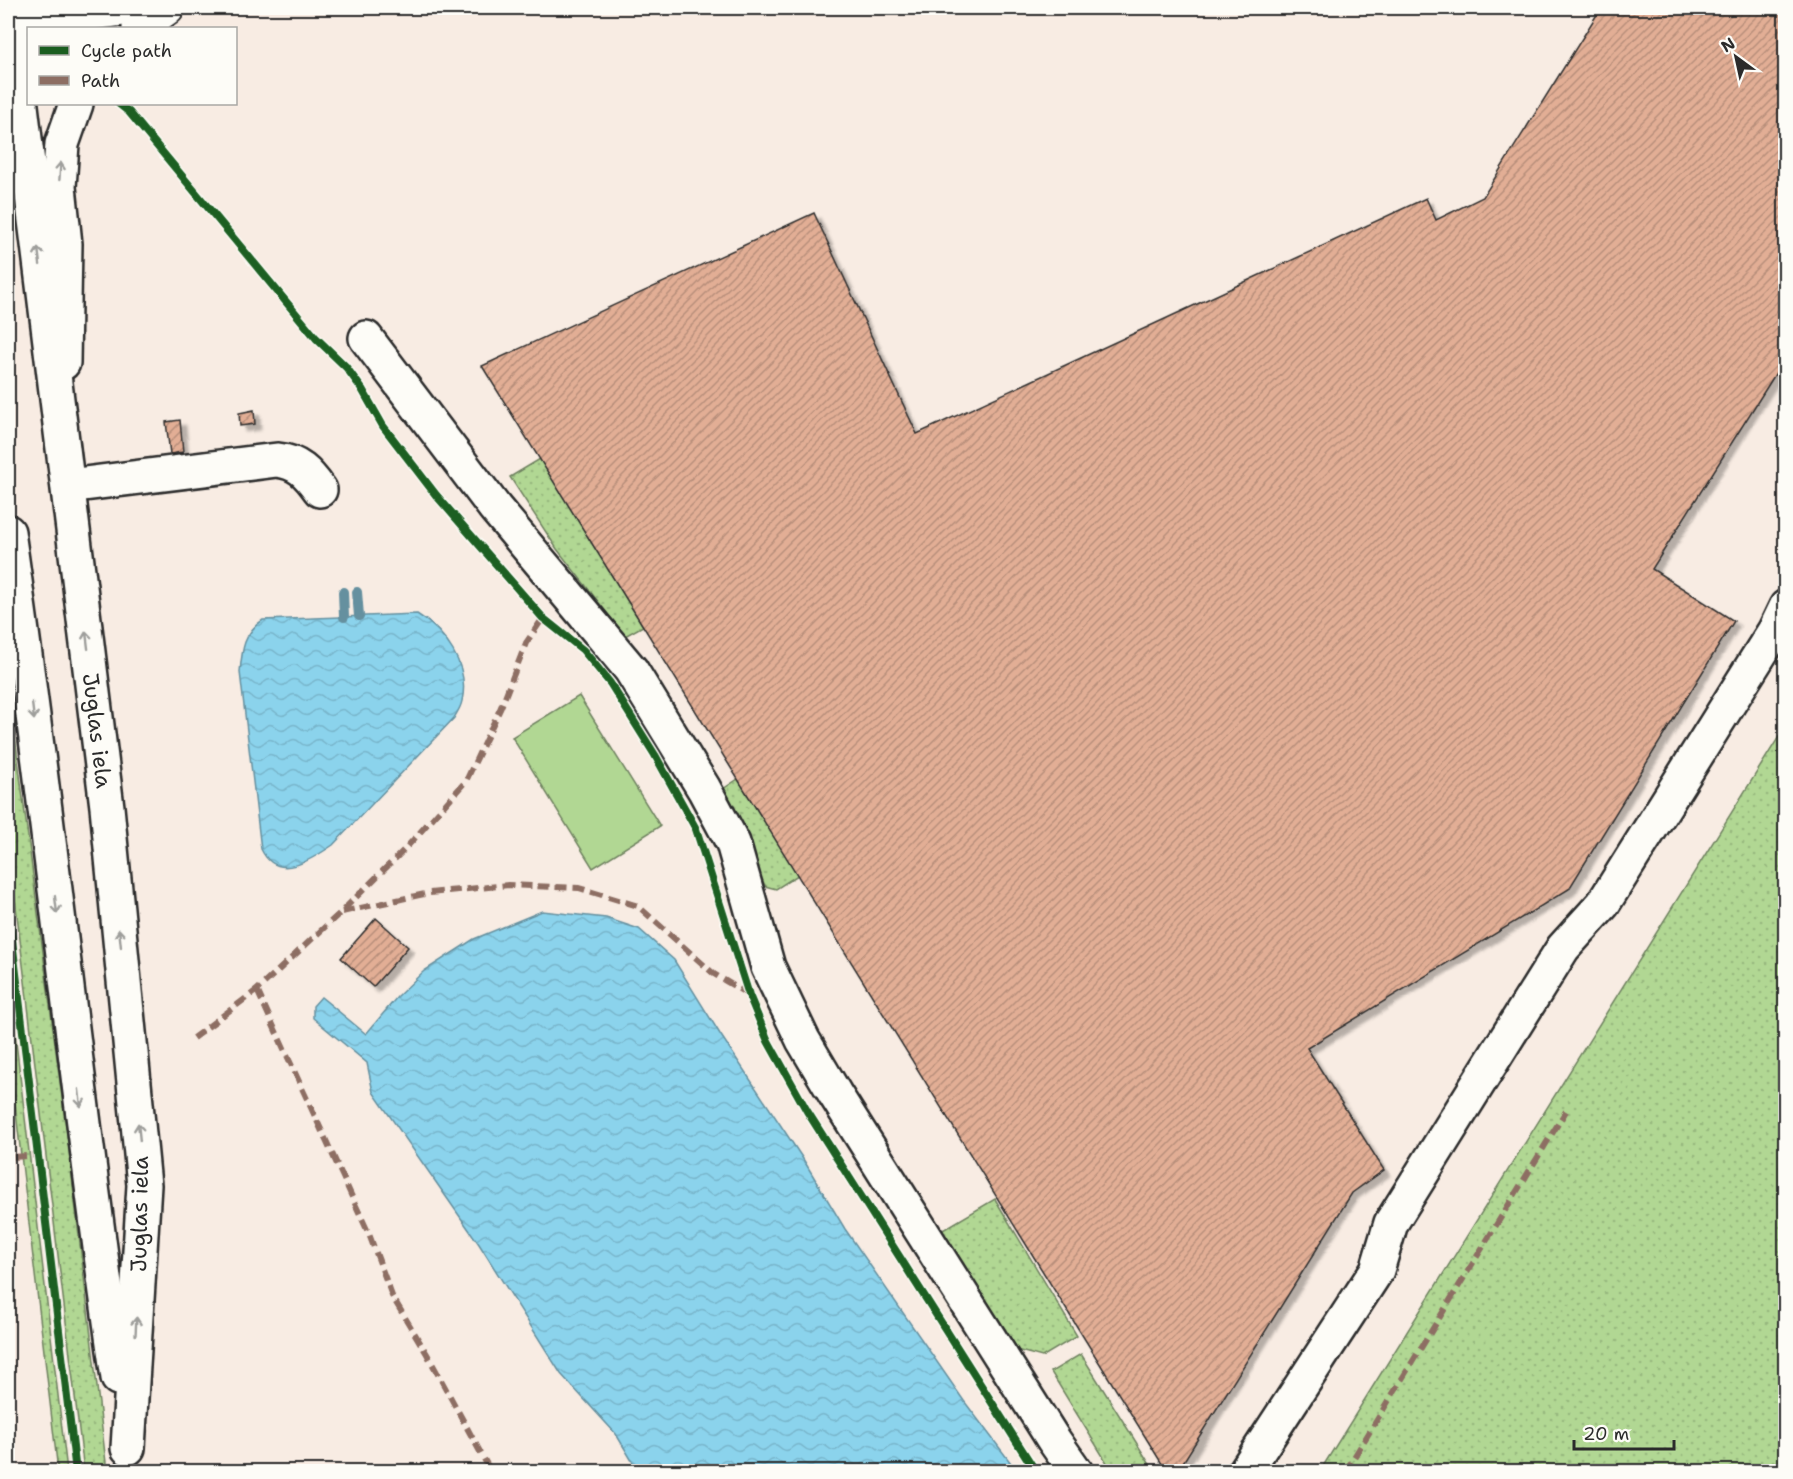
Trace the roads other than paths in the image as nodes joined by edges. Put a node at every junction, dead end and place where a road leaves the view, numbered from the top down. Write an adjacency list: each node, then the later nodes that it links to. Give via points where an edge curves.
1 (131, 8): 3 (main road, via 66,16)
2 (167, 8): 4 (main road)
3 (9, 13): 7 (main road, Juglas iela, one-way to 3)
4 (140, 27)
5 (76, 105): 7 (main road, one-way to 5, via 65,244 59,187 62,144)
6 (366, 338): 13 (main road, via 495,508 631,670 733,843 768,968 803,1040)
7 (62, 440): 8 (main road, Juglas iela)
8 (68, 486): 9 (main road, via 186,483 284,460 304,469); 12 (main road, Juglas iela, one-way to 8, via 144,1185 107,807)
9 (320, 490)
10 (8, 532): 12 (main road, Juglas iela, one-way to 12, via 94,1213)
11 (1785, 607): 14 (main road, via 1775,630 1604,904 1563,948 1538,987 1391,1223 1377,1270)
12 (130, 1460)
13 (1076, 1472)
14 (1245, 1472)

